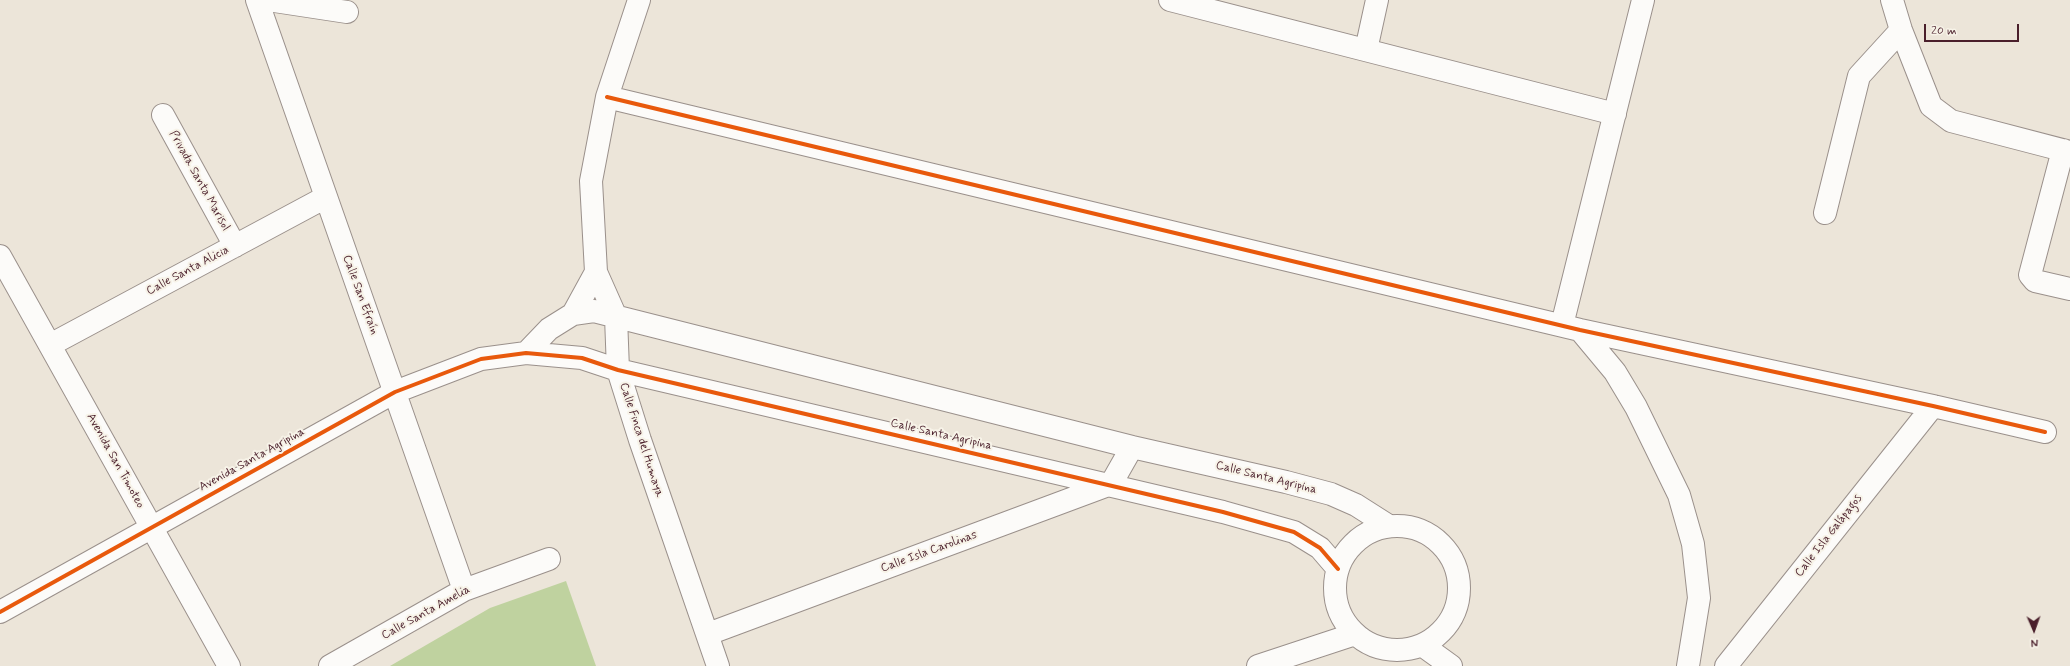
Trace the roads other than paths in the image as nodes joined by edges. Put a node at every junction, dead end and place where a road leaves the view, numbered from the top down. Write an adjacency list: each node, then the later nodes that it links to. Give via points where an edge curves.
1 (256, 0): 15 (street, Calle San Efraín)
2 (268, 0): 8 (street)
3 (639, 0): 11 (street, Calle Finca del Humaya)
4 (1170, 0): 10 (street)
5 (1377, 0): 10 (street)
6 (1643, 0): 12 (street)
7 (1892, 0): 9 (street)
8 (347, 12)
9 (1901, 30): 14 (street, via 1931,106 1951,121); 16 (street, via 1859,76)
10 (1366, 50): 12 (street)
11 (607, 97): 19 (street, Calle Finca del Humaya, via 591,181); 23 (street)
12 (1615, 114): 23 (street)
13 (163, 115): 17 (street, Privada Santa Marisol)
14 (2067, 151): 20 (street, via 2030,275 2035,281)
15 (326, 197): 17 (street, Calle Santa Alicia); 27 (street, Calle San Efraín)
16 (1825, 213)
17 (235, 246): 24 (street, Calle Santa Alicia)
18 (0, 256): 24 (street, Avenida San Timoteo)
19 (596, 272): 21 (street); 22 (street, Calle Finca del Humaya)
20 (2070, 289)
21 (573, 314): 22 (street, Calle Santa Agripina, via 594,311); 25 (street, Calle Santa Agripina, via 549,329)
22 (616, 318): 26 (street, Calle Finca del Humaya); 30 (street, Calle Santa Agripina)
23 (1571, 328): 28 (street); 47 (street, via 1615,372 1636,408 1679,495 1694,544 1699,598)
24 (50, 345): 33 (street, Avenida San Timoteo)
25 (526, 353): 26 (street, Calle Santa Agripina, via 582,358); 27 (street, Avenida Santa Agripina, via 481,359)
26 (618, 370): 31 (street, Calle Santa Agripina); 38 (street, Calle Finca del Humaya)
27 (395, 392): 33 (street, Avenida Santa Agripina); 36 (street, Calle San Efraín)
28 (1933, 406): 29 (street); 48 (street, Calle Isla Galápagos)
29 (2045, 432)
30 (1132, 447): 31 (street); 32 (street, Calle Santa Agripina, via 1331,494 1356,505)
31 (1111, 484): 35 (street, Calle Santa Agripina, via 1294,532 1320,548); 38 (street, Calle Isla Carolinas)
32 (1390, 526): 35 (street, via 1372,531 1357,540 1346,553); 40 (street, via 1424,532 1439,542 1450,555 1457,572 1459,589 1454,612 1437,635)
33 (152, 527): 37 (street, Avenida Santa Agripina); 42 (street, Avenida San Timoteo)
34 (549, 559): 36 (street, Calle Santa Amelia)
35 (1338, 569): 39 (street, via 1335,586 1337,604 1344,620)
36 (464, 590): 43 (street, Calle Santa Amelia)
37 (0, 612)
38 (708, 634): 44 (street, Calle Finca del Humaya)
39 (1355, 634): 41 (street); 45 (street)
40 (1422, 644): 41 (street); 46 (street)
41 (1386, 657)
42 (230, 666)
43 (330, 666)
44 (718, 666)
45 (1258, 666)
46 (1451, 666)
47 (1688, 666)
48 (1726, 666)

